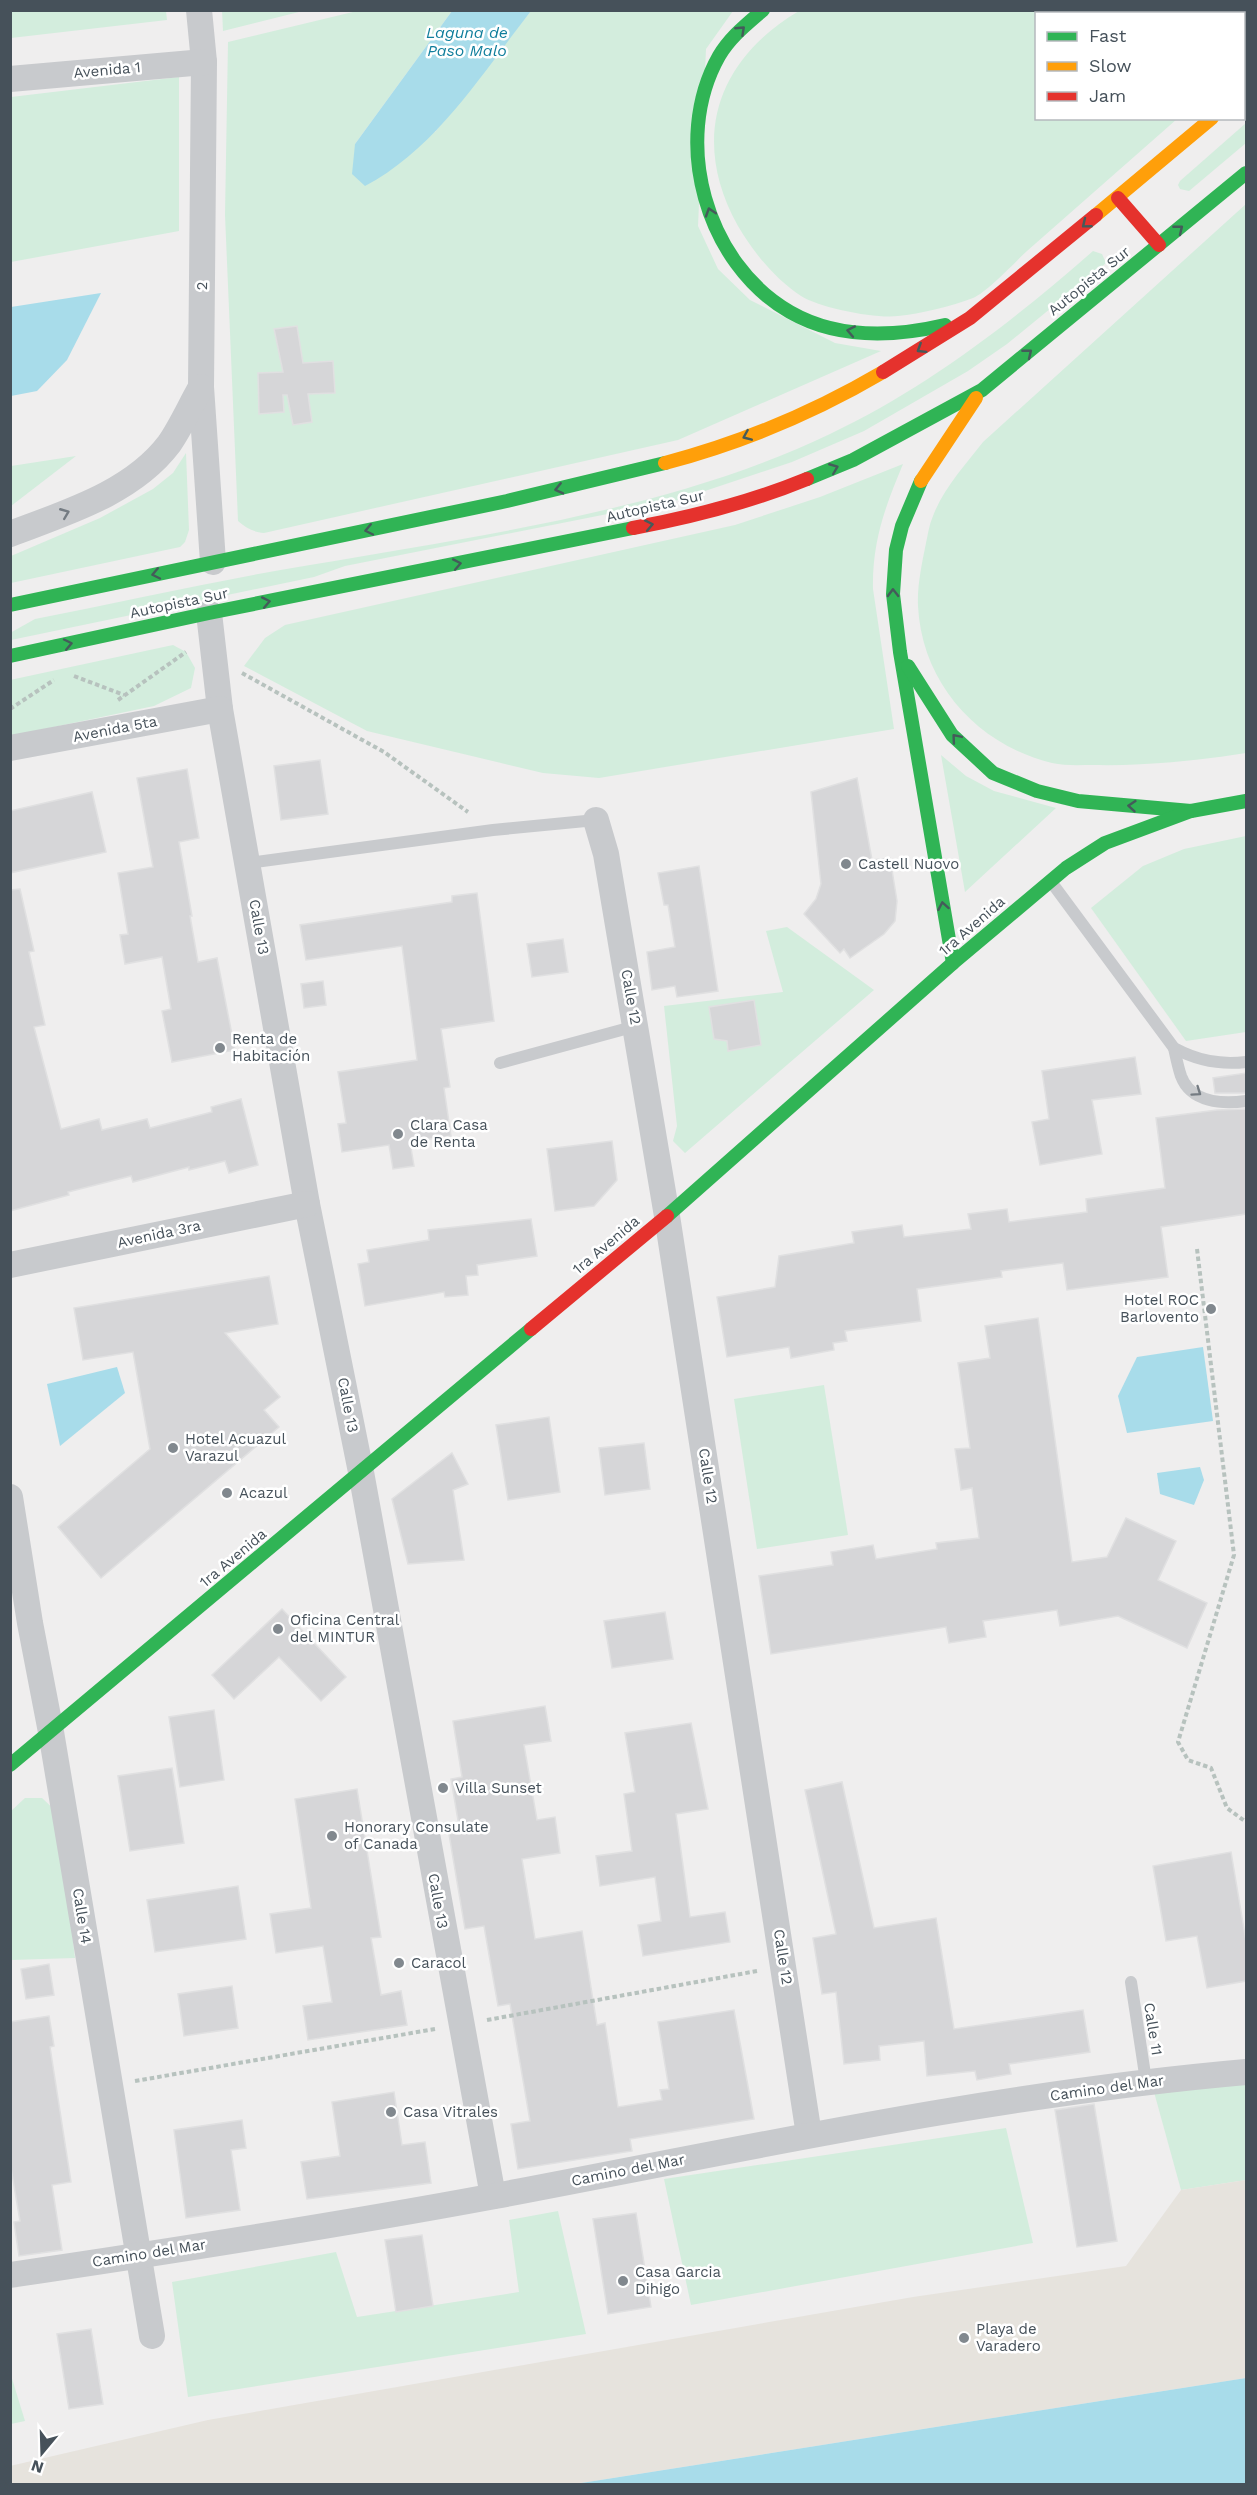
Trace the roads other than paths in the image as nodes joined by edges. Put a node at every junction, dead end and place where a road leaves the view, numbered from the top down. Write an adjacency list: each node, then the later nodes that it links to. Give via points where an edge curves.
1 (199, 10): 3 (street, 2)
2 (763, 10): 9 (main road, one-way to 2, via 891,334 837,328 790,312 742,271 731,255 712,219 699,175 700,118 717,61 727,43)
3 (204, 62): 4 (street, Avenida 1); 10 (street, 2)
4 (10, 79)
5 (1210, 120): 7 (main road)
6 (1246, 173): 8 (main road, Autopista Sur, one-way to 6)
7 (1118, 198): 8 (main road); 9 (main road, one-way to 9)
8 (1159, 245): 11 (main road, Autopista Sur, one-way to 8)
9 (970, 318): 13 (main road, one-way to 13, via 880,374 739,440 528,497)
10 (201, 387): 12 (street, one-way to 10, via 131,481 169,444); 13 (street, 2)
11 (982, 390): 15 (main road, Autopista Sur, one-way to 11, via 686,518 772,493 854,460); 16 (main road, one-way to 11, via 893,591 900,531 927,473)
12 (10, 534)
13 (213, 562): 14 (main road, one-way to 14)
14 (10, 605)
15 (209, 613): 17 (main road, Autopista Sur, one-way to 15); 18 (street, Calle 13)
16 (900, 652): 21 (main road, one-way to 16, via 1078,801 993,773 952,735); 25 (main road, one-way to 16)
17 (10, 656)
18 (220, 709): 19 (street, Avenida 5ta); 23 (street, Calle 13)
19 (10, 748)
20 (1246, 801): 21 (main road, 1ra Avenida)
21 (1191, 811): 24 (main road, 1ra Avenida, via 1105,843)
22 (596, 820): 23 (lane); 26 (street, Calle 12, via 606,854)
23 (248, 863): 31 (street, Calle 13)
24 (1050, 881): 25 (main road, 1ra Avenida); 27 (lane)
25 (953, 963): 32 (main road, 1ra Avenida)
26 (636, 1026): 29 (lane); 32 (street, Calle 12)
27 (1174, 1048): 28 (lane, via 1208,1062); 30 (lane, one-way to 30, via 1181,1078 1194,1092 1213,1102)
28 (1246, 1062)
29 (501, 1063)
30 (1246, 1101)
31 (307, 1204): 33 (street, Avenida 3ra); 34 (street, Calle 13)
32 (667, 1216): 34 (main road, 1ra Avenida); 42 (street, Calle 12)
33 (10, 1265)
34 (361, 1472): 37 (main road, 1ra Avenida); 43 (street, Calle 13)
35 (10, 1497): 36 (street, Calle 14)
36 (20, 1625): 37 (street, Calle 14)
37 (51, 1732): 38 (main road, 1ra Avenida); 44 (street, Calle 14)
38 (10, 1765)
39 (1131, 1982): 41 (lane, Calle 11)
40 (1246, 2072): 41 (street, Camino del Mar)
41 (1146, 2081): 42 (street, Camino del Mar)
42 (809, 2135): 43 (street, Camino del Mar)
43 (493, 2196): 44 (street, Camino del Mar)
44 (140, 2256): 45 (street, Camino del Mar); 46 (street, Calle 14)
45 (10, 2275)
46 (152, 2336)

